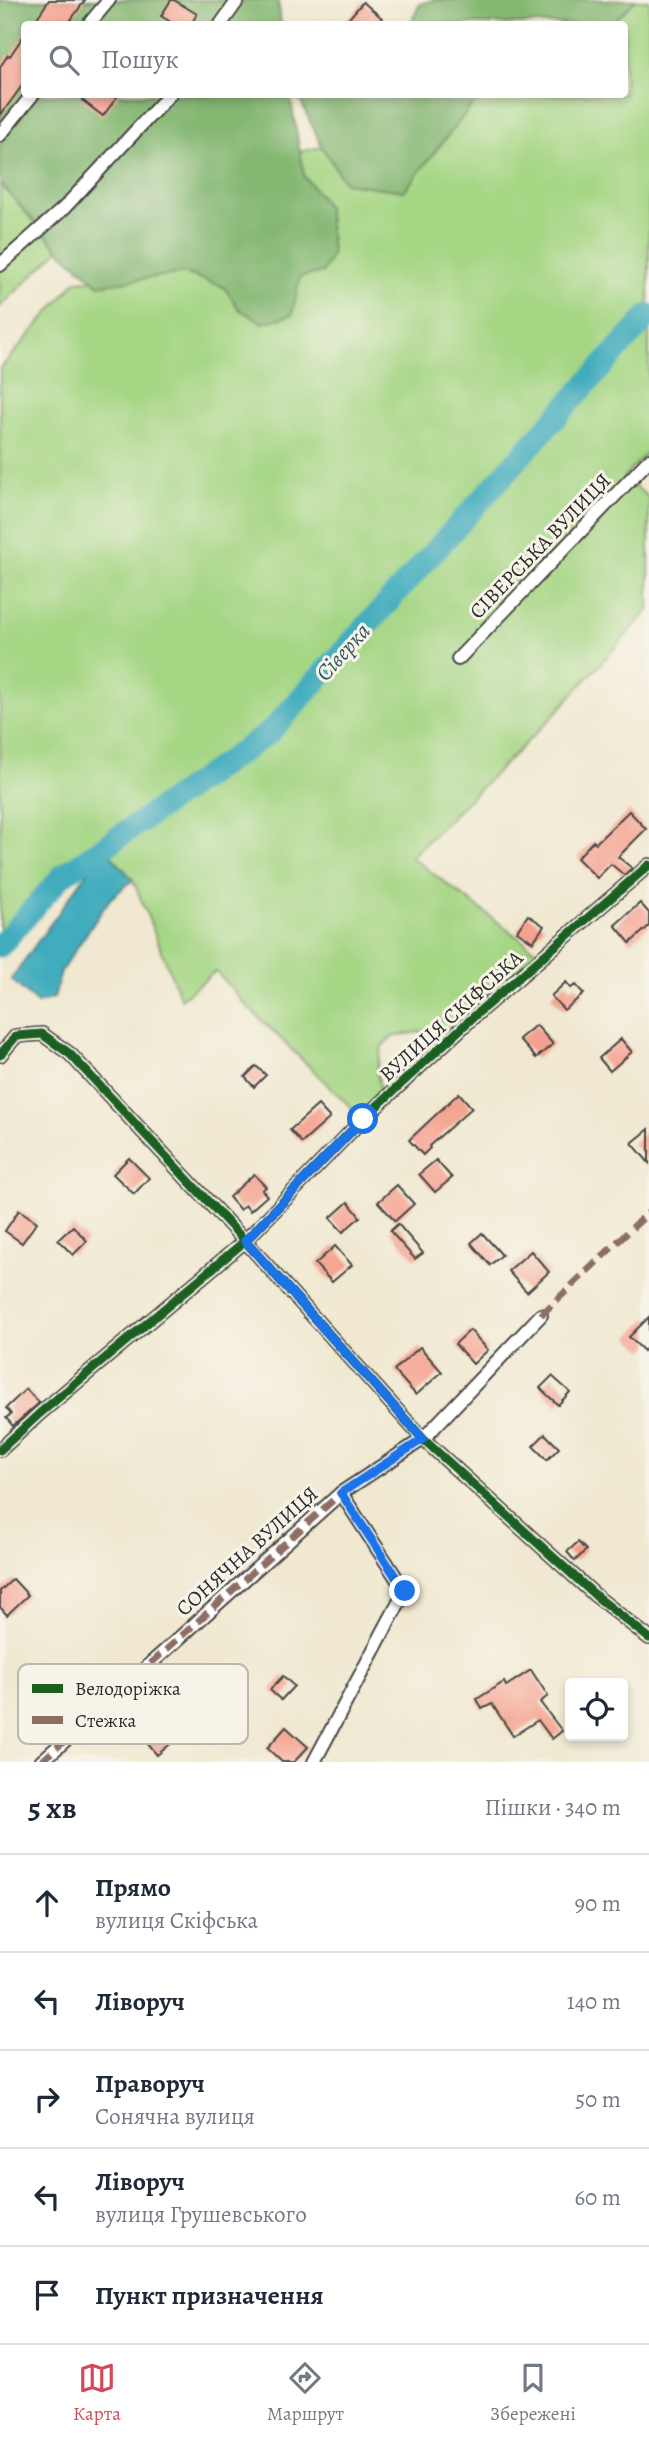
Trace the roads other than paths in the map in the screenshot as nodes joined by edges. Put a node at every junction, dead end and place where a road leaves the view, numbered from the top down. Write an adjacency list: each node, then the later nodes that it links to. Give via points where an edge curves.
1 (109, 0): 3 (street)
2 (238, 0): 4 (street)
3 (92, 21)
4 (223, 21)
5 (30, 98): 7 (street)
6 (166, 98): 8 (street, via 64,208)
7 (0, 135)
8 (0, 265)
9 (649, 460): 10 (street, СІВЕРСЬКА ВУЛИЦЯ)
10 (458, 659)
11 (649, 865): 13 (street, ВУЛИЦЯ СКІФСЬКА, via 481,1010)
12 (0, 1055): 13 (street, via 16,1036 42,1034 70,1055)
13 (245, 1241): 15 (street); 16 (street, ВУЛИЦЯ СКІФСЬКА)
14 (541, 1315): 15 (street, СОНЯЧНА ВУЛИЦЯ)
15 (423, 1439): 17 (street, СОНЯЧНА ВУЛИЦЯ); 18 (street, via 596,1596)
16 (0, 1450)
17 (341, 1493): 19 (street, СОНЯЧНА ВУЛИЦЯ); 22 (street, via 405,1591)
18 (649, 1638)
19 (150, 1664)
20 (60, 1744): 21 (street, СОНЯЧНА ВУЛИЦЯ)
21 (40, 1762)
22 (314, 1762)

